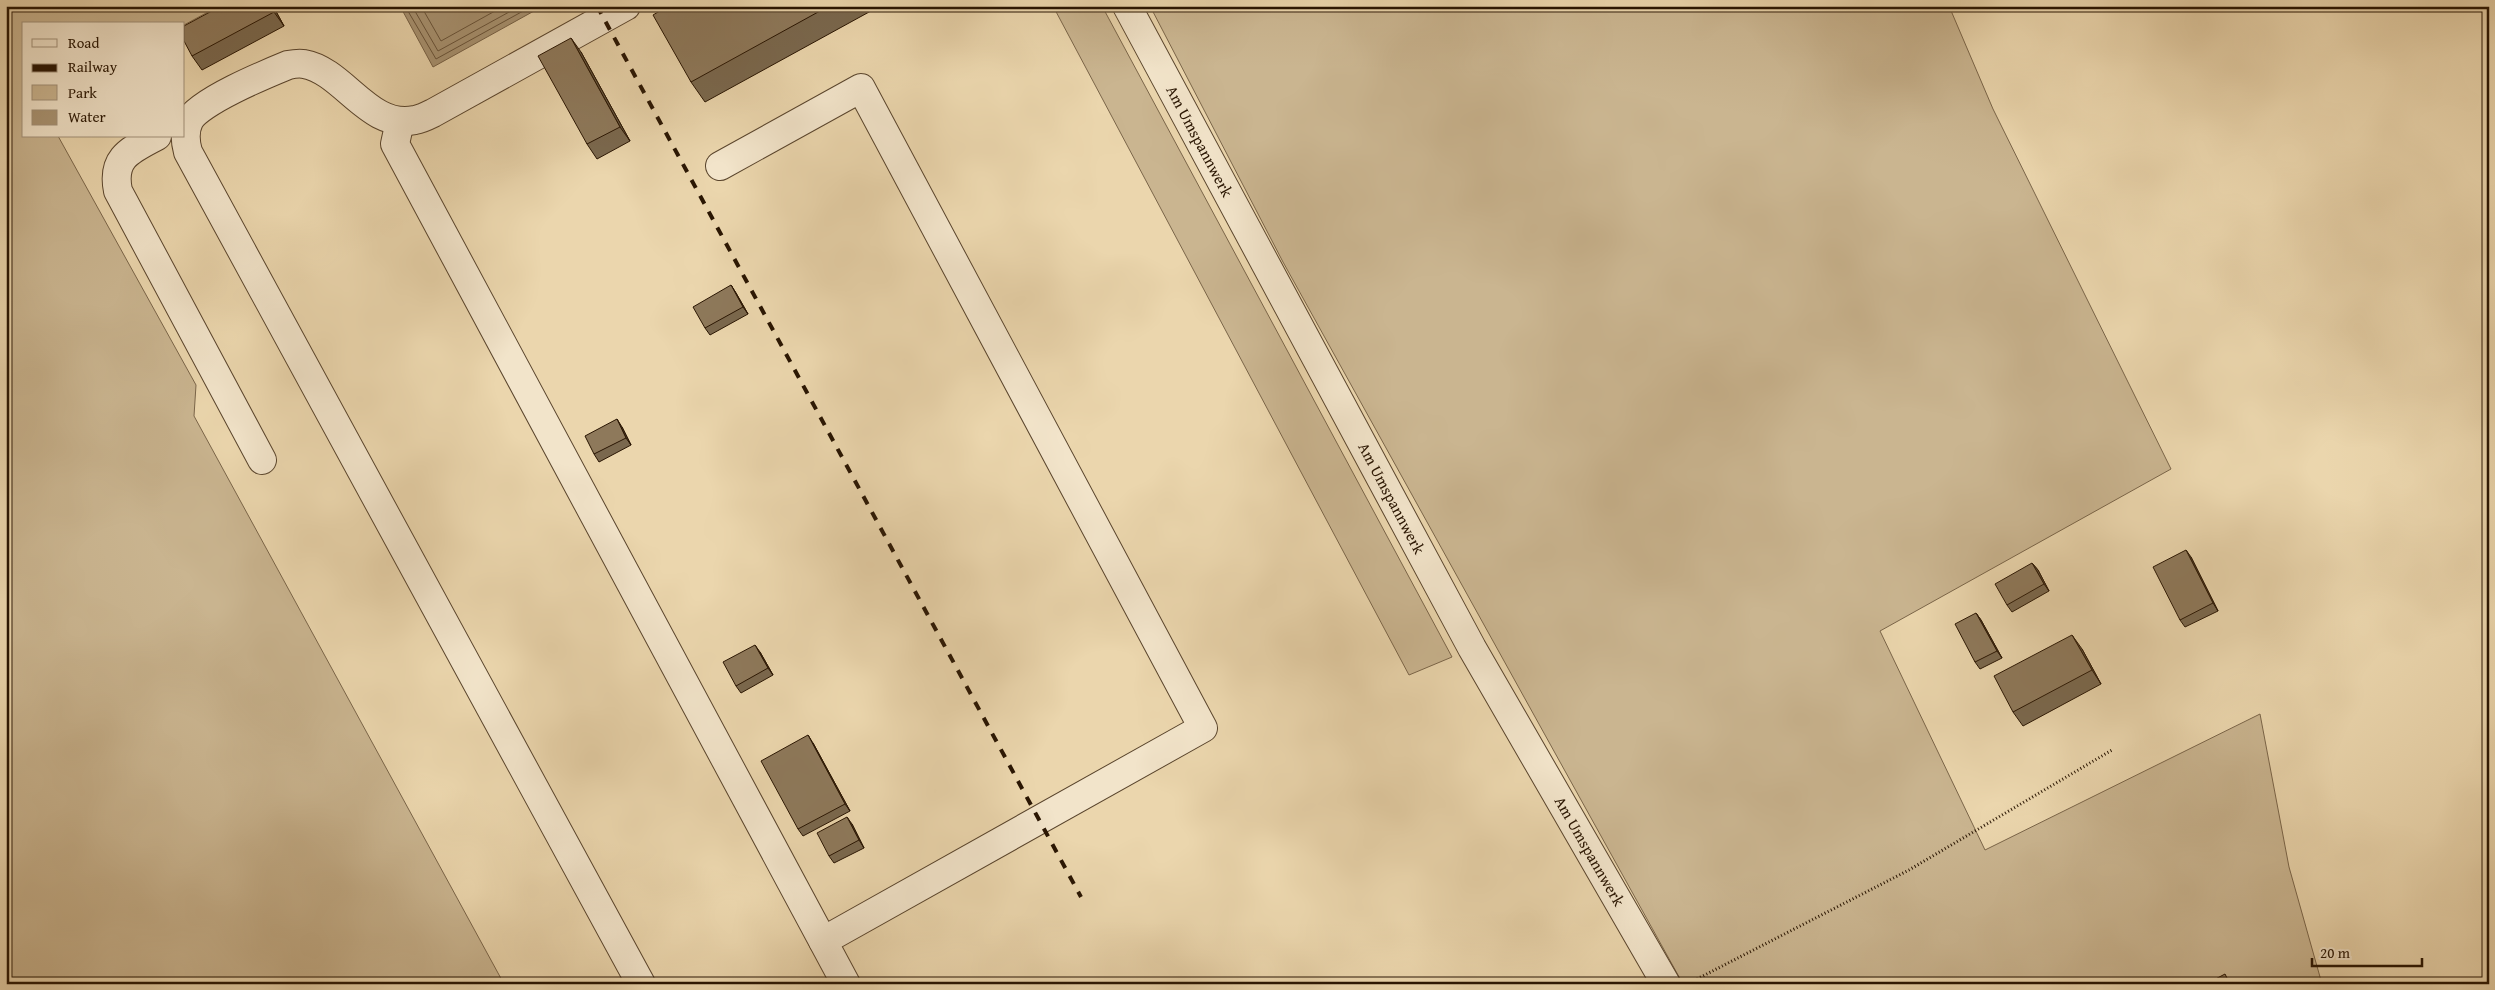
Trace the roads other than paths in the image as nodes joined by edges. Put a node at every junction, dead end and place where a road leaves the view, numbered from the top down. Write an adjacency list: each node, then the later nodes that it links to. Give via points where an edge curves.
1 (626, 6): 3 (street, via 433,114)
2 (1127, 6): 9 (street, Am Umspannwerk, via 1472,648)
3 (400, 121): 4 (street, via 383,115 320,70 303,64 288,65 201,107); 8 (street, via 395,144)
4 (185, 130): 10 (street, via 188,152)
5 (154, 138): 7 (street, via 124,156 118,166 118,191)
6 (720, 166): 8 (street, via 861,88 1203,728)
7 (262, 460)
8 (823, 941): 11 (street)
9 (1678, 983)
10 (641, 984)
11 (846, 984)

